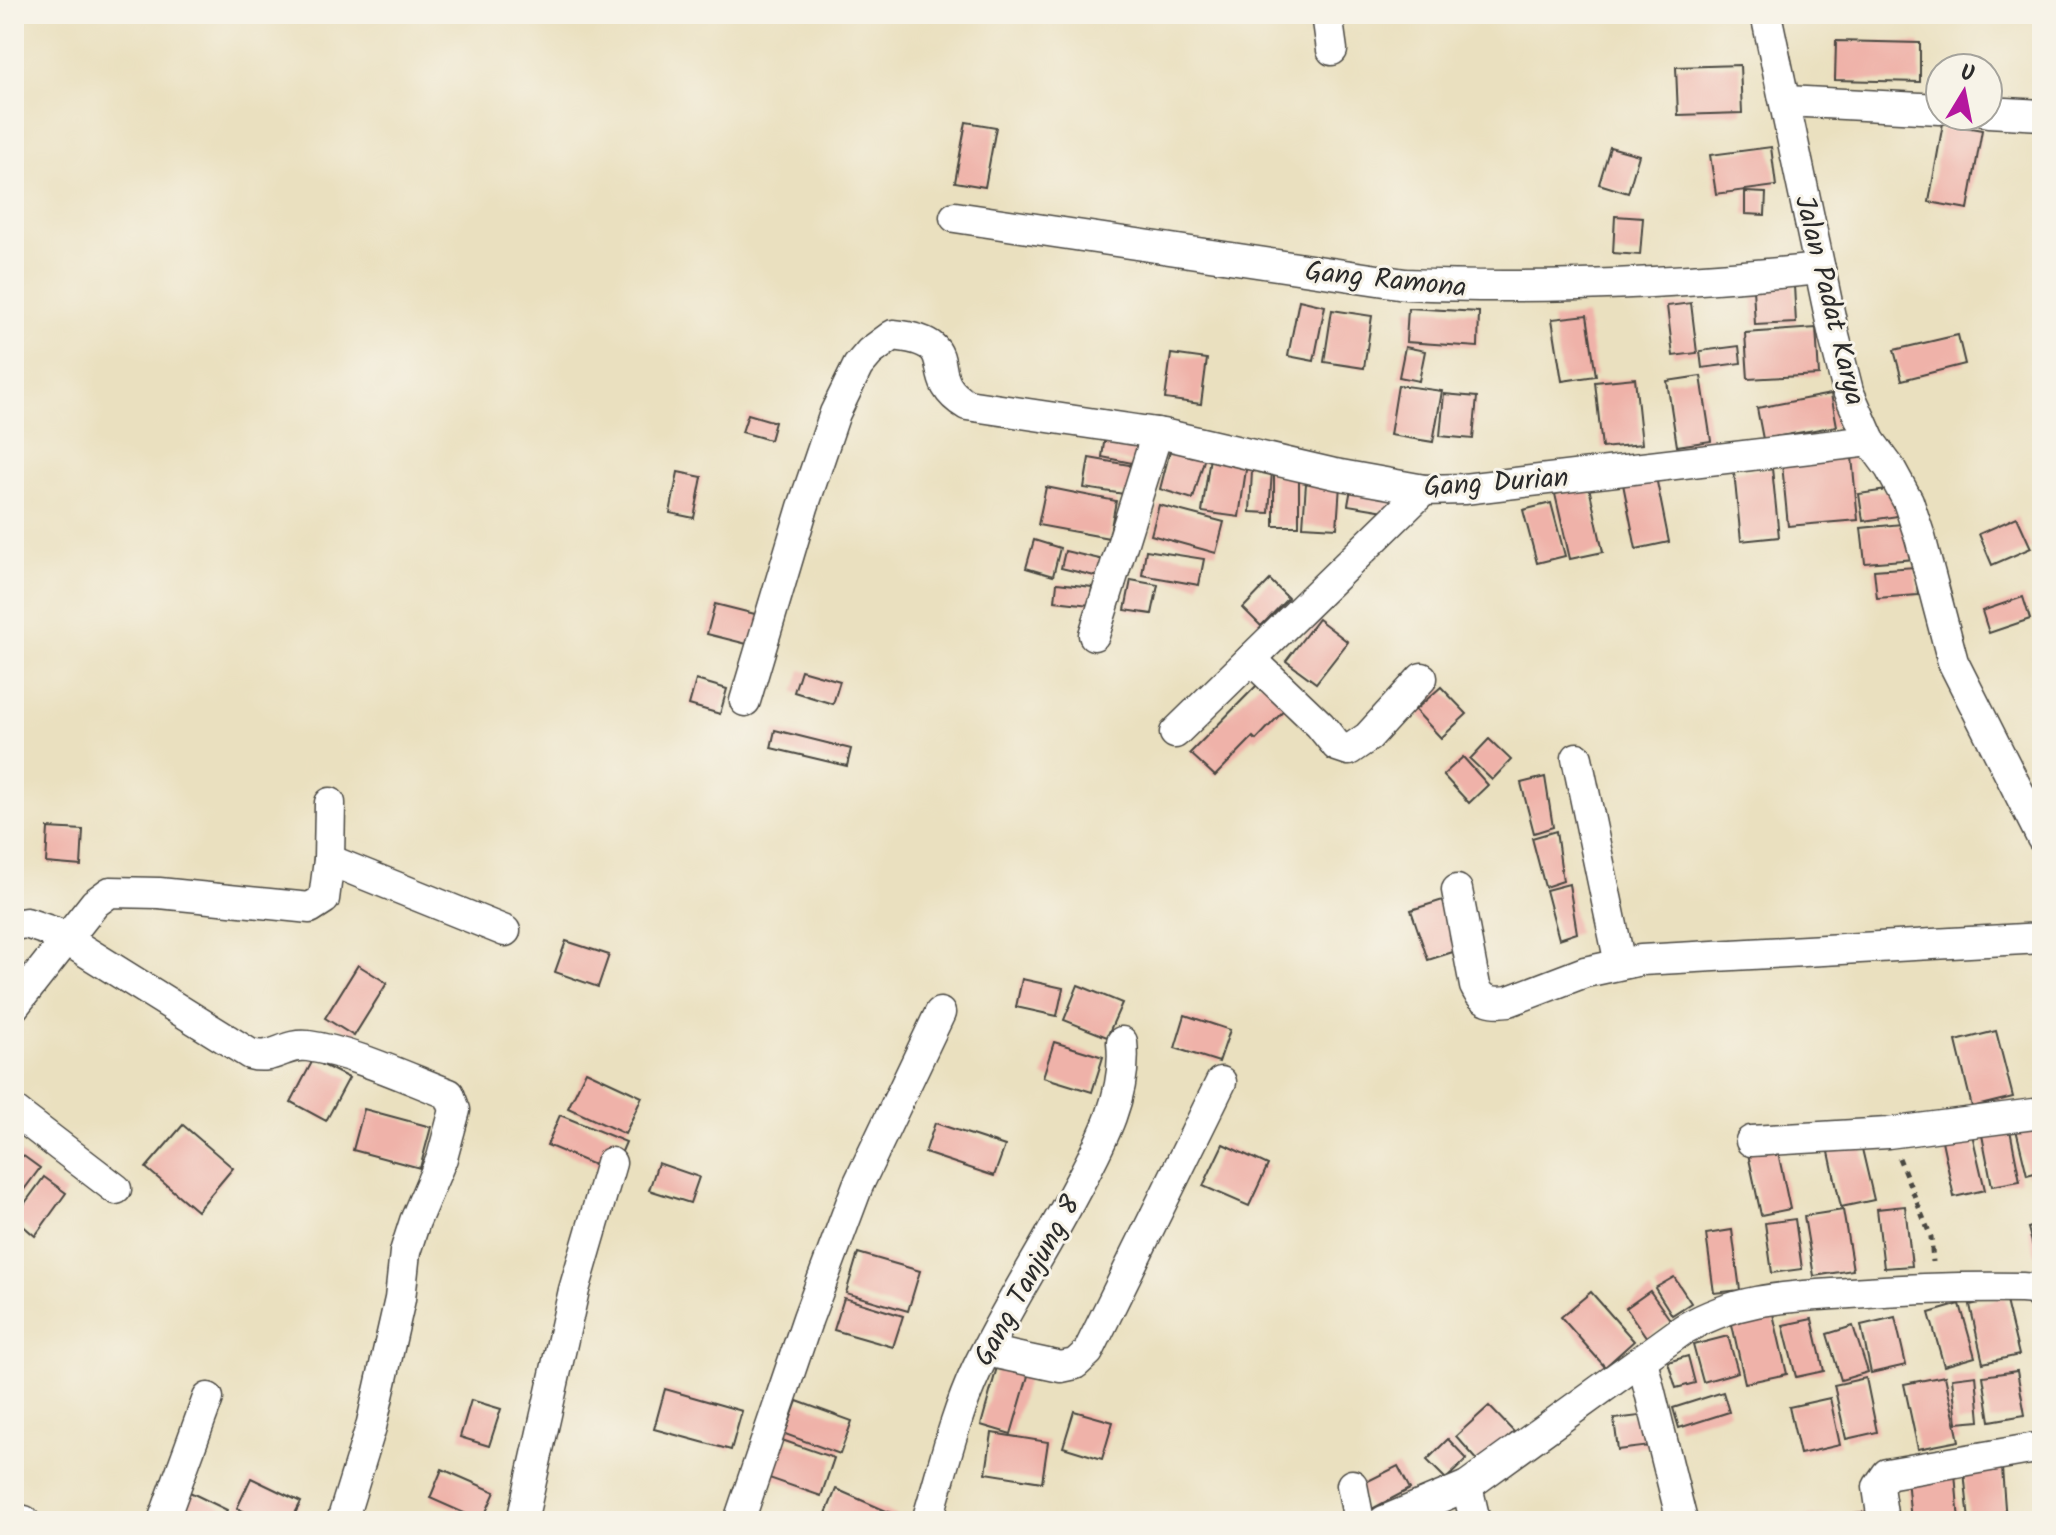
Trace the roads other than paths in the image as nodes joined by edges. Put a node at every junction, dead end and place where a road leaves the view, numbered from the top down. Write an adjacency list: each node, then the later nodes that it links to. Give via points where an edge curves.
1 (1327, 14): 3 (street)
2 (1766, 14): 4 (street, Jalan Padat Karya)
3 (1332, 50)
4 (1786, 101): 5 (street); 9 (street, Jalan Padat Karya)
5 (1924, 108)
6 (2004, 113): 7 (street)
7 (2042, 115)
8 (955, 217): 9 (street, Gang Ramona, via 1405,284 1604,284)
9 (1820, 269): 11 (street, Jalan Padat Karya, via 1848,391)
10 (1157, 433): 12 (street, Gang Durian); 13 (street); 16 (street, Gang Durian, via 973,407 951,395 934,346 893,335 858,366 835,413)
11 (1870, 441): 12 (street, Gang Durian); 20 (street, Jalan Padat Karya, via 1908,501 1953,662)
12 (1424, 490): 14 (street)
13 (1094, 635)
14 (1251, 659): 15 (street, via 1337,746 1349,750 1368,737); 17 (street)
15 (1422, 678)
16 (745, 701)
17 (1175, 733)
18 (1577, 758): 27 (street)
19 (330, 803): 21 (street)
20 (2042, 838)
21 (329, 860): 24 (street); 26 (street, via 324,899 310,908 110,892)
22 (1457, 890): 27 (street, via 1475,986 1486,1001 1509,1001)
23 (14, 925): 26 (street, via 26,923)
24 (505, 931)
25 (2042, 938): 27 (street)
26 (65, 940): 28 (street); 47 (street, via 250,1054 264,1058 290,1046 327,1049 449,1094 455,1110 405,1252 400,1299 371,1427)
27 (1620, 964)
28 (14, 1006)
29 (940, 1013): 49 (street, via 858,1185)
30 (1122, 1042): 38 (street, Gang Tanjung 8, via 1125,1063 1109,1123)
31 (1221, 1082): 38 (street, via 1088,1352 1075,1364 1061,1367)
32 (14, 1111): 36 (street)
33 (2042, 1113): 34 (street, via 1888,1133)
34 (1751, 1141)
35 (611, 1163): 48 (street, via 574,1290)
36 (116, 1189)
37 (2042, 1297): 39 (street, via 2034,1289 1934,1287 1758,1300 1711,1313)
38 (987, 1351): 50 (street, Gang Tanjung 8, via 968,1390)
39 (1642, 1360): 43 (street); 54 (street)
40 (208, 1398): 46 (street)
41 (2042, 1447): 55 (street, via 1887,1474 1878,1487)
42 (1352, 1485): 51 (street)
43 (1467, 1486): 52 (street); 53 (street)
44 (14, 1519): 45 (street)
45 (24, 1521)
46 (163, 1521)
47 (342, 1521)
48 (522, 1521)
49 (739, 1521)
50 (927, 1521)
51 (1359, 1521)
52 (1384, 1521)
53 (1475, 1521)
54 (1682, 1521)
55 (1883, 1521)

